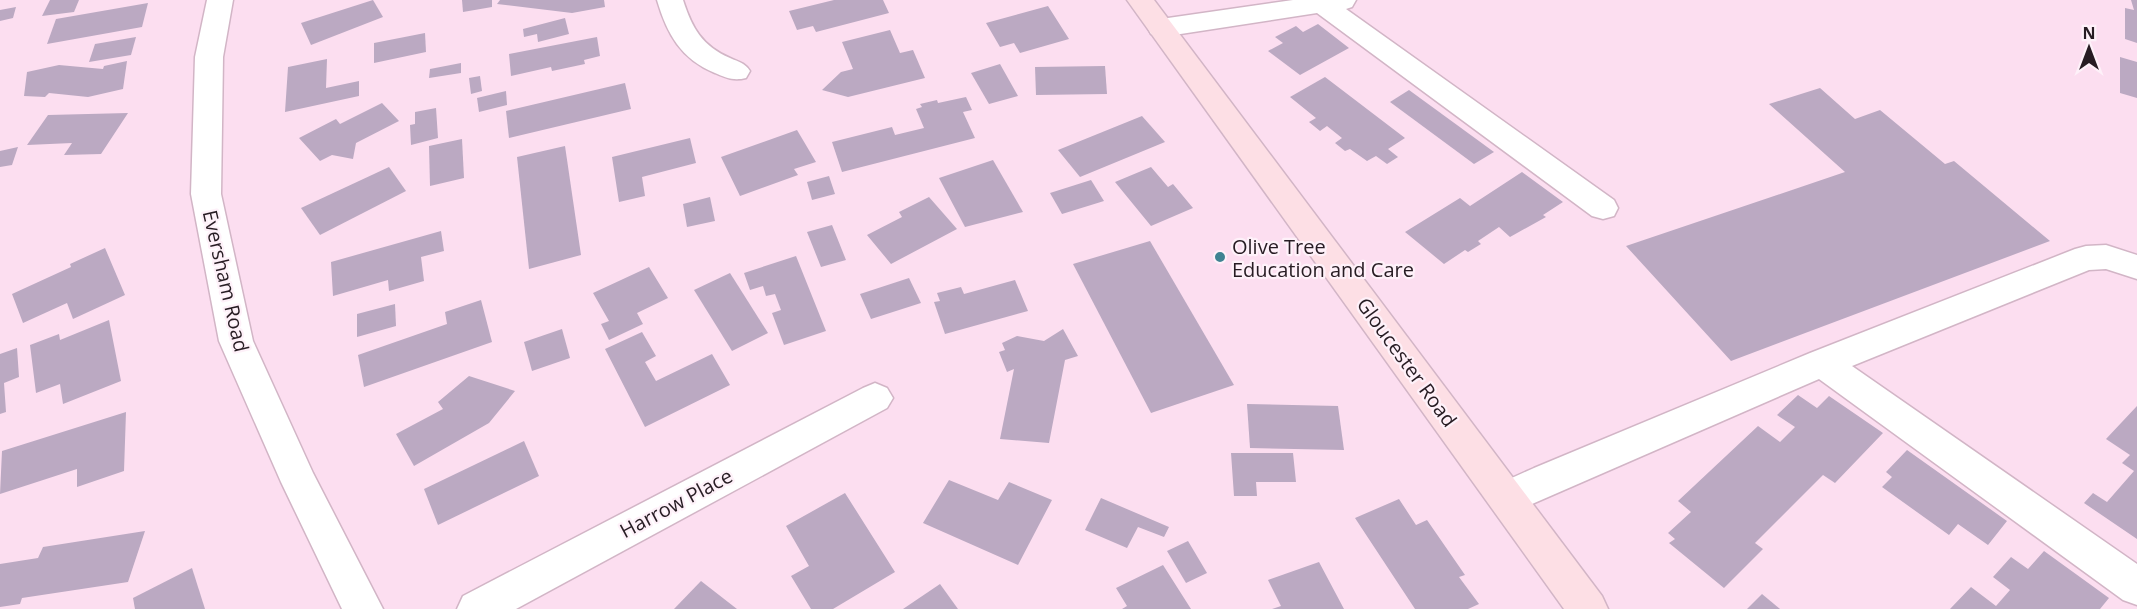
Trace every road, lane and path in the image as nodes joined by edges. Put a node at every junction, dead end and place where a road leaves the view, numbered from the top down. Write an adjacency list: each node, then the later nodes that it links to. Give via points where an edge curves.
1 (220, 0): 13 (street, Eversham Road, via 209,57 206,194 236,341 299,482)
2 (670, 0): 6 (street, via 688,44 709,61)
3 (1140, 0): 5 (street, Gloucester Road)
4 (1336, 2): 5 (street); 7 (street)
5 (1161, 28): 11 (street, Gloucester Road)
6 (736, 71)
7 (1603, 208)
8 (2137, 267): 9 (street, via 2106,257 2086,258)
9 (1822, 363): 11 (street); 12 (street)
10 (875, 398): 14 (street, Harrow Place)
11 (1507, 498): 15 (street, Gloucester Road)
12 (2137, 587)
13 (363, 609)
14 (477, 609)
15 (1588, 609)

